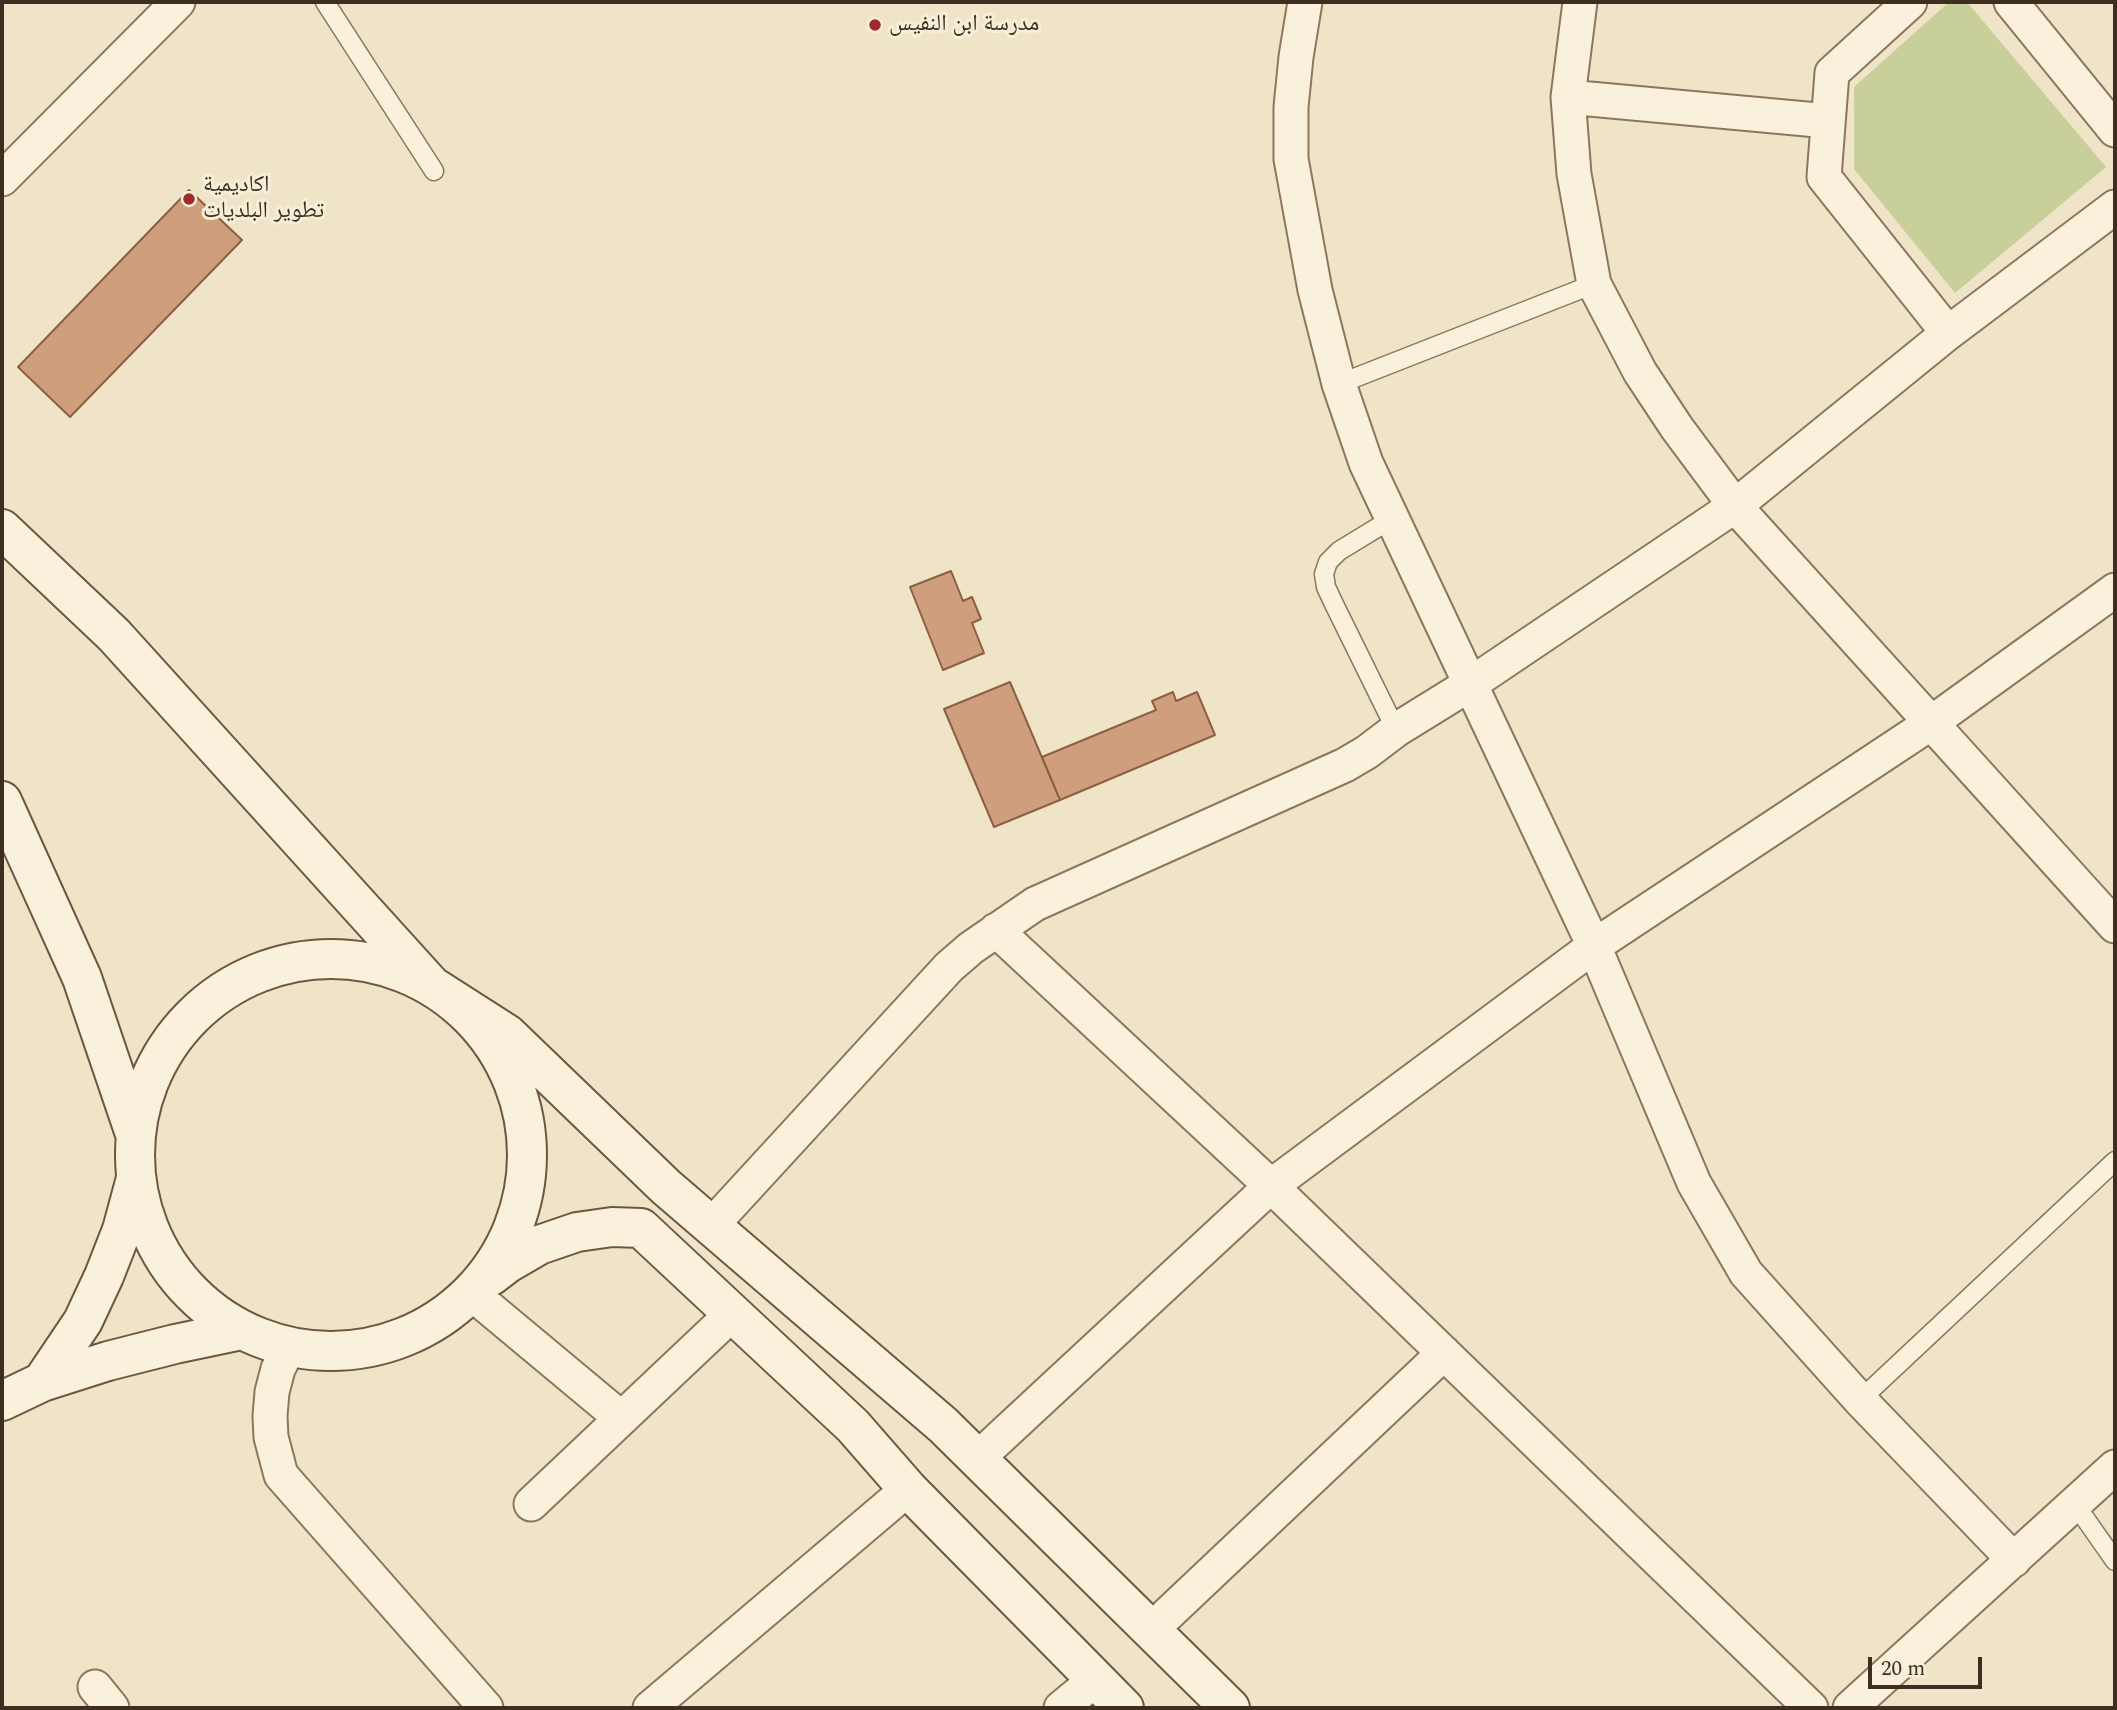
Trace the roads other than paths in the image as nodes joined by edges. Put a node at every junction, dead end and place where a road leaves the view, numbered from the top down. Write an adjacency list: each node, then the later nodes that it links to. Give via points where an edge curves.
1 (178, 2): 11 (street)
2 (326, 2): 10 (lane)
3 (1306, 2): 15 (street, via 1291,107 1291,159 1315,290)
4 (1580, 2): 7 (street)
5 (1910, 2): 8 (street, via 1832,73)
6 (2011, 2): 9 (street)
7 (1568, 97): 8 (street); 13 (street, via 1574,174)
8 (1828, 121): 14 (street, via 1824,177)
9 (2115, 130)
10 (434, 171)
11 (2, 179)
12 (2115, 207): 14 (street)
13 (1594, 284): 15 (lane); 16 (street, via 1640,372)
14 (1948, 334): 16 (street)
15 (1339, 384): 17 (street, via 1366,463)
16 (1735, 506): 20 (street); 21 (street)
17 (1393, 518): 20 (street); 22 (lane, via 1339,551 1324,574 1326,587)
18 (2, 528): 27 (street, via 114,635)
19 (2115, 590): 21 (street)
20 (1472, 683): 22 (street); 26 (street)
21 (1931, 723): 24 (street); 26 (street)
22 (1396, 730): 25 (street, via 1345,765 1046,899)
23 (2, 801): 28 (street, via 82,978)
24 (2115, 926)
25 (996, 930): 31 (street); 32 (street, via 949,967)
26 (1594, 946): 31 (street); 39 (street, via 1693,1183 1719,1230 1746,1273)
27 (432, 986): 28 (street, via 380,964 324,958 269,968 218,993 177,1031 148,1079); 32 (street, via 507,1034); 33 (street, via 478,1023 511,1073 527,1130 522,1200 506,1245)
28 (135, 1134): 30 (street)
29 (2115, 1161): 39 (lane)
30 (135, 1181): 35 (street, via 147,1227 170,1269 203,1304); 38 (street, via 104,1276 83,1321)
31 (1271, 1186): 37 (street); 42 (street)
32 (711, 1226): 42 (street)
33 (471, 1293): 34 (street, via 539,1245 577,1232 641,1228); 36 (street, via 432,1323 386,1343 338,1351); 41 (street)
34 (733, 1313): 41 (street); 44 (street, via 853,1426)
35 (242, 1330): 36 (street); 38 (street, via 161,1347)
36 (289, 1347): 51 (street, via 278,1368 270,1416 281,1475)
37 (1444, 1353): 49 (street); 56 (street)
38 (42, 1382): 40 (street)
39 (1860, 1400): 47 (street)
40 (2, 1401)
41 (621, 1418): 45 (street)
42 (978, 1458): 49 (street)
43 (2115, 1467): 46 (street)
44 (908, 1489): 50 (street); 52 (street)
45 (531, 1504)
46 (2075, 1504): 47 (street); 48 (lane)
47 (2014, 1560): 57 (street)
48 (2115, 1561)
49 (1152, 1630): 55 (street)
50 (1095, 1680): 53 (street); 54 (street)
51 (486, 1708)
52 (650, 1708)
53 (1061, 1708)
54 (1124, 1708)
55 (1230, 1708)
56 (1811, 1708)
57 (1850, 1708)

